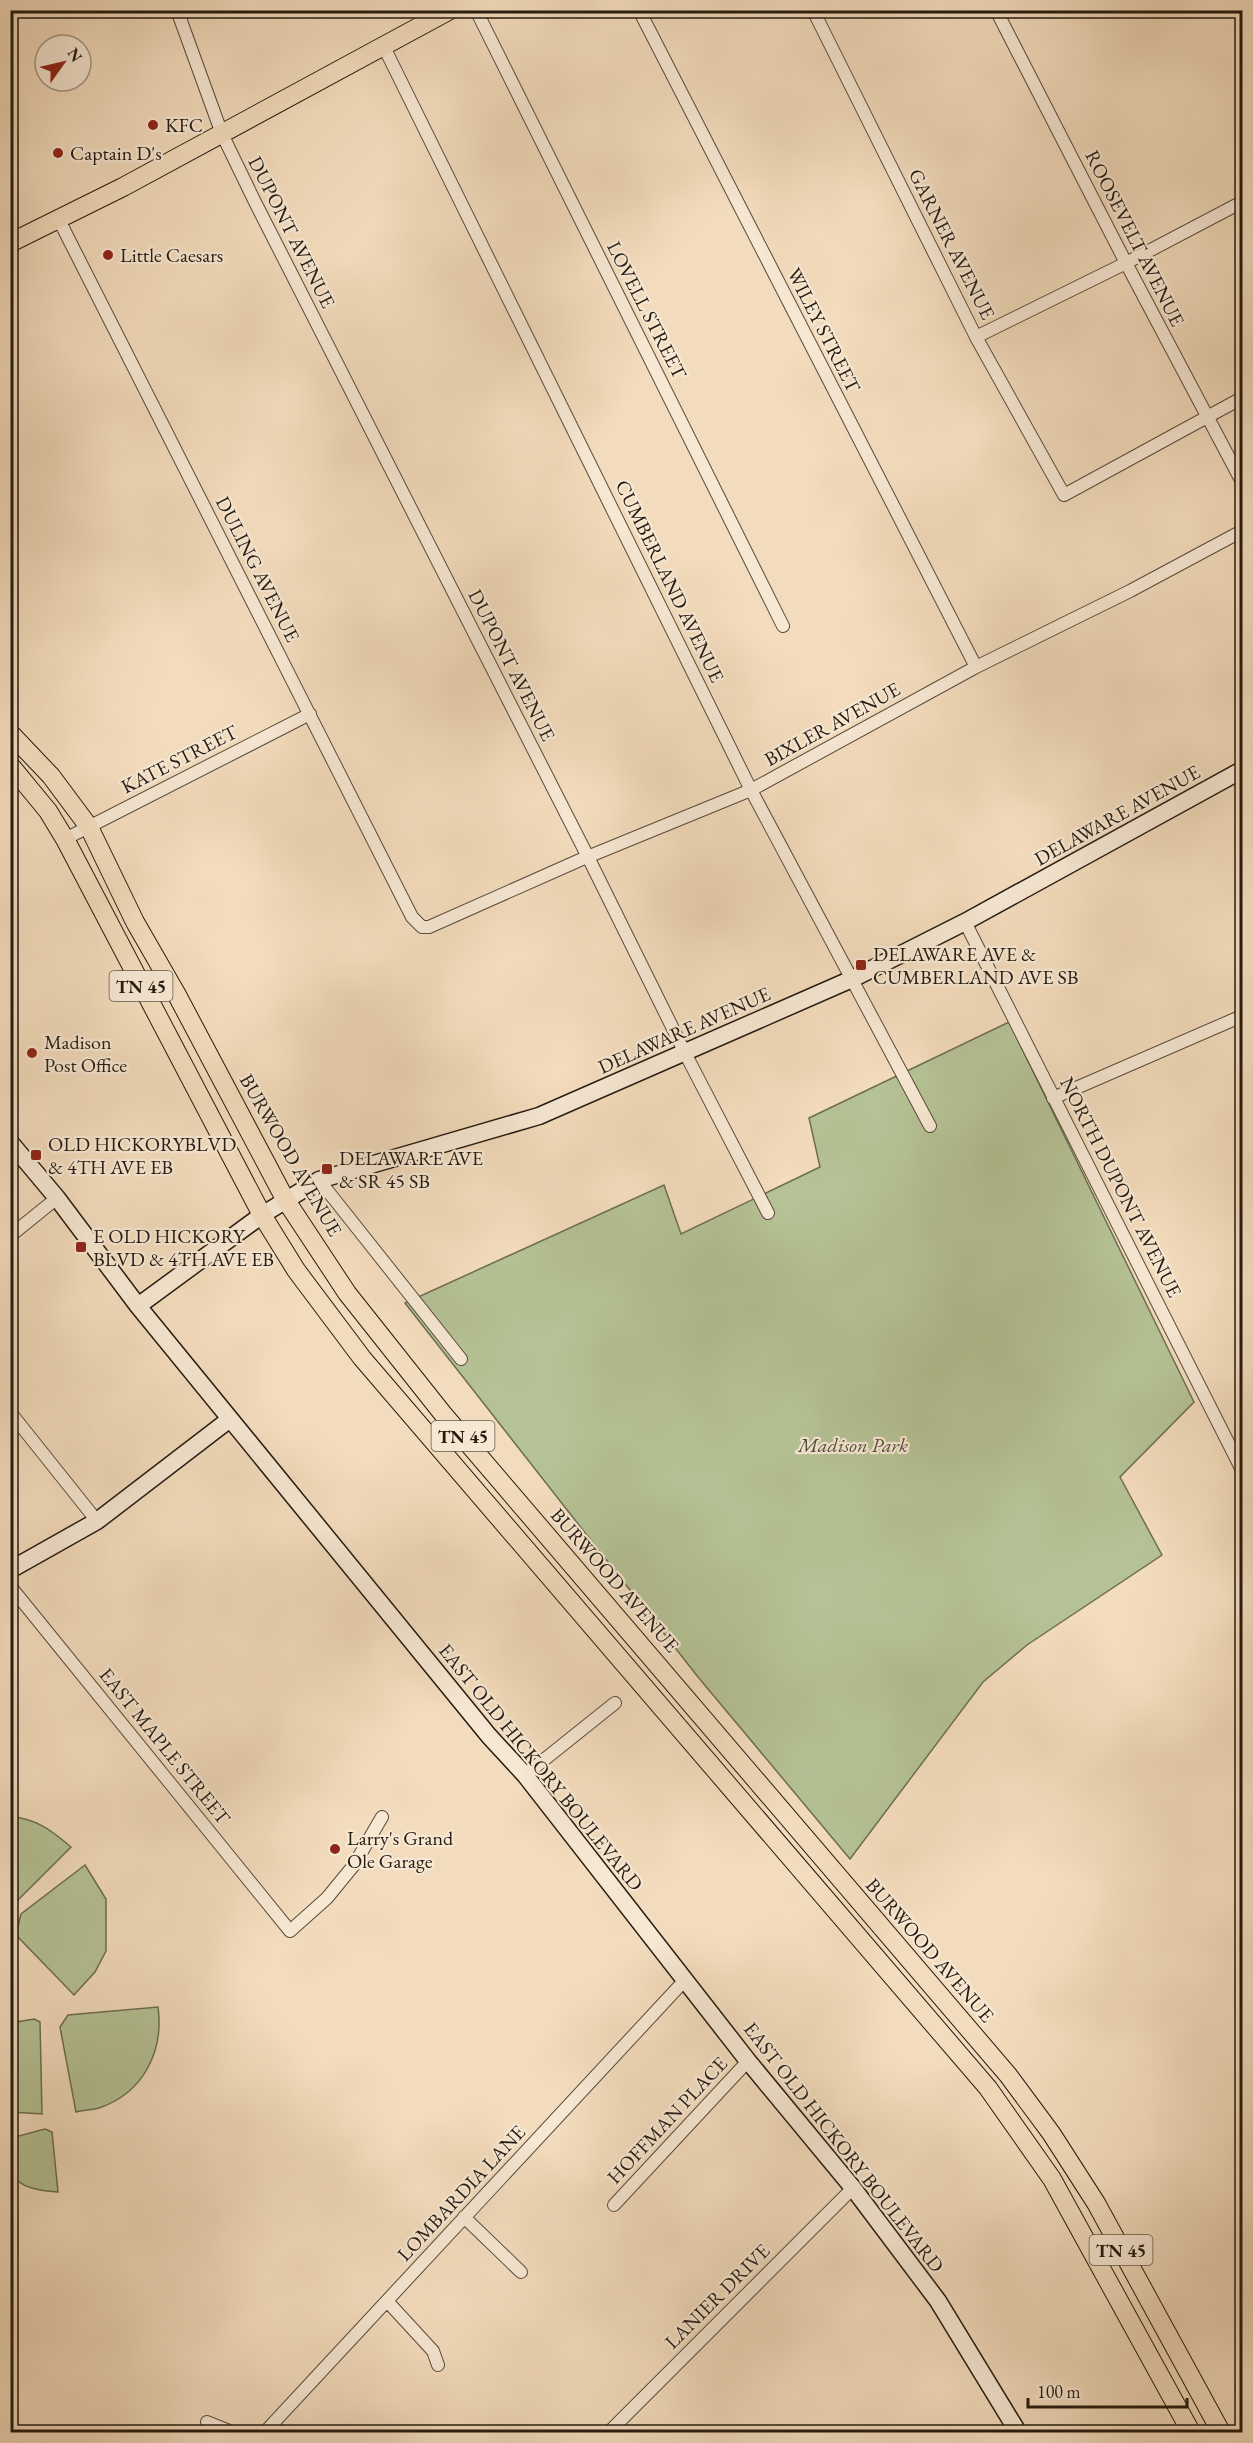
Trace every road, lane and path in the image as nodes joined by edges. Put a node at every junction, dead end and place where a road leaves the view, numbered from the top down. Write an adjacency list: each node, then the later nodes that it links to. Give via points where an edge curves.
1 (177, 10): 8 (street, DUPONT AVENUE)
2 (450, 10): 7 (main road)
3 (476, 10): 18 (street, LOVELL STREET)
4 (639, 10): 19 (street, WILEY STREET)
5 (813, 10): 13 (street, GARNER AVENUE)
6 (996, 10): 12 (street, ROOSEVELT AVENUE)
7 (384, 47): 8 (main road); 24 (street, CUMBERLAND AVENUE)
8 (222, 134): 10 (main road); 27 (street, DUPONT AVENUE)
9 (1242, 202): 12 (street)
10 (59, 220): 11 (main road); 20 (street, DULING AVENUE)
11 (10, 243)
12 (1126, 263): 13 (street); 15 (street, ROOSEVELT AVENUE)
13 (976, 337): 15 (street, GARNER AVENUE, via 1064,495)
14 (1242, 398): 15 (street)
15 (1207, 418): 16 (street, ROOSEVELT AVENUE)
16 (1242, 482)
17 (1242, 531): 19 (street, BIXLER AVENUE)
18 (783, 626)
19 (976, 667): 24 (street, BIXLER AVENUE)
20 (310, 714): 25 (street, KATE STREET); 29 (street, DULING AVENUE, via 412,917 422,927)
21 (10, 733): 25 (main road, BURWOOD AVENUE / TN 45, via 51,776)
22 (10, 765): 26 (main road, TN 45, via 48,811)
23 (1242, 770): 28 (street, DELAWARE AVENUE)
24 (751, 790): 27 (street, BIXLER AVENUE); 30 (street, CUMBERLAND AVENUE)
25 (89, 827): 26 (street, KATE STREET); 38 (main road, BURWOOD AVENUE / TN 45, via 135,922)
26 (65, 839): 40 (main road, TN 45)
27 (588, 857): 29 (street, BIXLER AVENUE); 32 (street, DUPONT AVENUE)
28 (965, 922): 30 (street, DELAWARE AVENUE); 33 (street, NORTH DUPONT AVENUE)
29 (429, 927)
30 (852, 979): 32 (street, DELAWARE AVENUE); 34 (street, CUMBERLAND AVENUE)
31 (1242, 1016): 33 (street)
32 (685, 1053): 36 (street, DELAWARE AVENUE, via 539,1116); 39 (street, DUPONT AVENUE)
33 (1053, 1098): 46 (street, NORTH DUPONT AVENUE)
34 (930, 1126)
35 (10, 1142): 37 (street, EAST OLD HICKORY BOULEVARD)
36 (320, 1179): 38 (street, DELAWARE AVENUE); 43 (street, BURWOOD AVENUE)
37 (57, 1198): 41 (street); 42 (street, EAST OLD HICKORY BOULEVARD)
38 (285, 1199): 40 (street, DELAWARE AVENUE); 67 (main road, BURWOOD AVENUE / TN 45, via 347,1293 443,1414 1008,2075 1096,2203)
39 (768, 1213)
40 (262, 1215): 42 (street, DELAWARE AVENUE); 66 (main road, TN 45, via 296,1270 362,1358 988,2088 1052,2179)
41 (10, 1236)
42 (138, 1306): 45 (street, EAST OLD HICKORY BOULEVARD)
43 (461, 1359)
44 (10, 1412): 47 (street)
45 (230, 1419): 47 (street); 51 (street, EAST OLD HICKORY BOULEVARD)
46 (1242, 1470)
47 (97, 1521): 48 (street)
48 (10, 1570)
49 (10, 1586): 52 (street, EAST MAPLE STREET, via 290,1931 327,1898 354,1865)
50 (615, 1703): 51 (street)
51 (525, 1775): 53 (street, EAST OLD HICKORY BOULEVARD)
52 (382, 1817)
53 (685, 1980): 54 (street, EAST OLD HICKORY BOULEVARD); 57 (street, LOMBARDIA LANE)
54 (748, 2061): 55 (street, EAST OLD HICKORY BOULEVARD); 56 (street, HOFFMAN PLACE)
55 (853, 2188): 64 (street, LANIER DRIVE); 65 (street, EAST OLD HICKORY BOULEVARD, via 938,2301)
56 (614, 2205)
57 (464, 2217): 58 (street); 59 (street, LOMBARDIA LANE)
58 (521, 2272)
59 (387, 2301): 60 (street, via 433,2351); 63 (street, LOMBARDIA LANE)
60 (438, 2366)
61 (207, 2422): 62 (street)
62 (232, 2433)
63 (265, 2433)
64 (609, 2433)
65 (1018, 2433)
66 (1191, 2433)
67 (1221, 2433)

